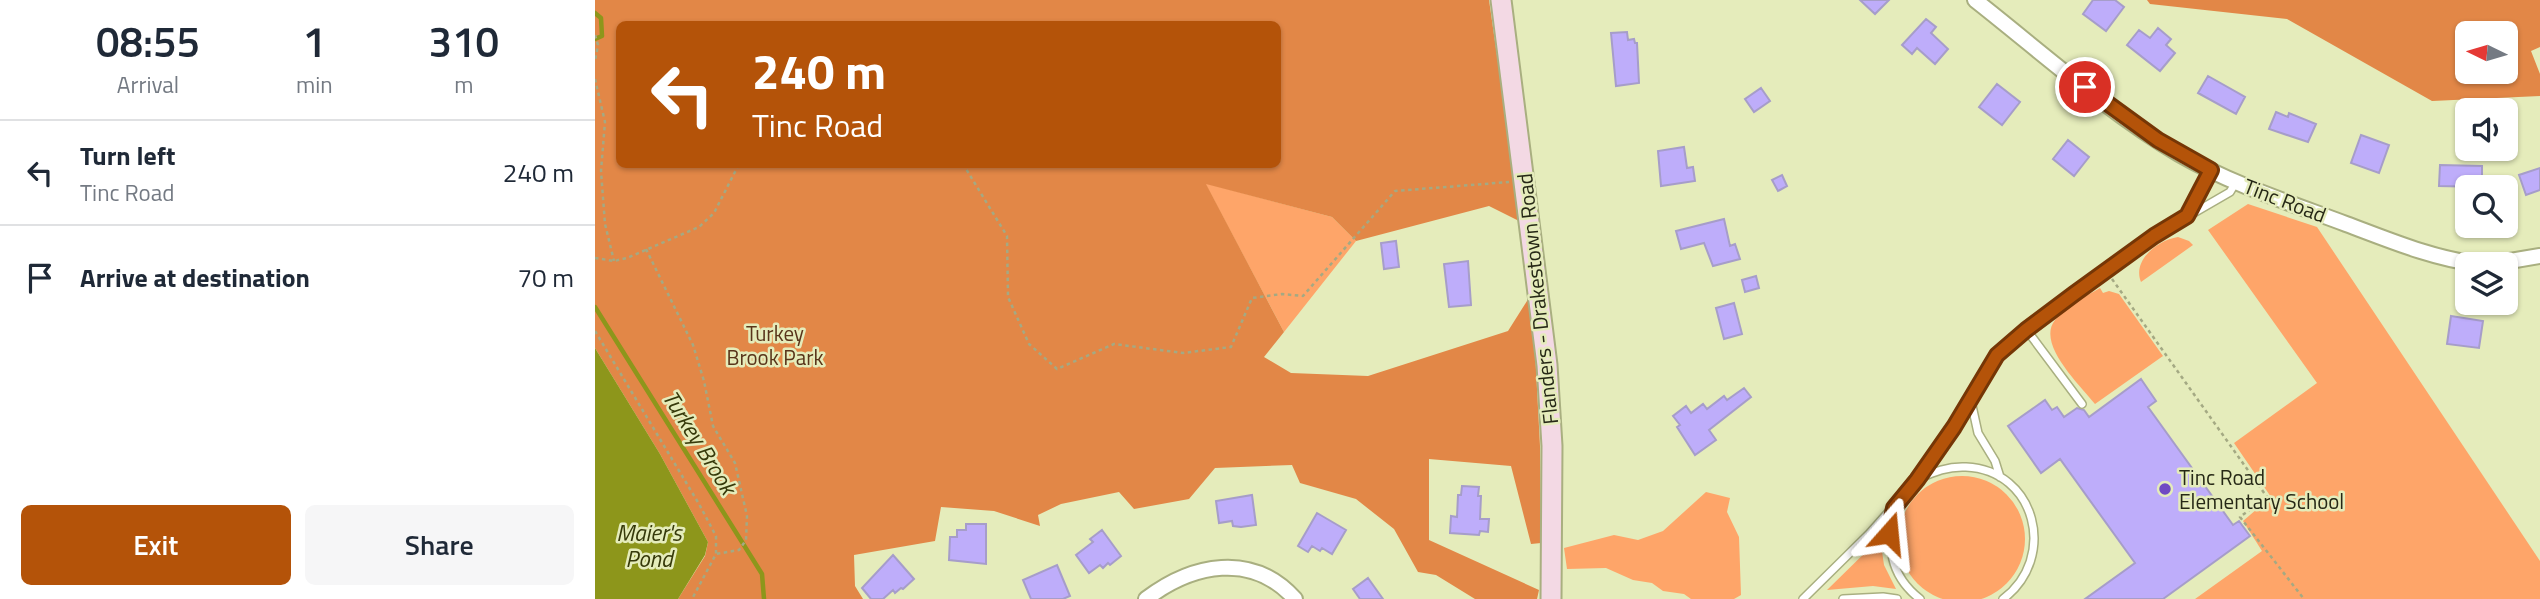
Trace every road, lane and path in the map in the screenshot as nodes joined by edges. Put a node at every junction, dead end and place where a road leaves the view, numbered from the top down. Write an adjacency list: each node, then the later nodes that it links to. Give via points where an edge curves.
1 (1501, 0): 9 (street, Flanders - Drakestown Road)
2 (1975, 0): 8 (street, Tinc Road, via 2139,127)
3 (595, 35): 4 (path)
4 (595, 61)
5 (595, 79): 16 (path, via 605,122 601,172 605,224)
6 (737, 168): 12 (path, via 714,213 699,228)
7 (965, 168): 9 (path, via 1007,236 1008,297 1029,344 1057,369 1114,344 1183,354 1231,347 1252,298 1282,293 1303,296 1395,191)
8 (2211, 170): 10 (street, Tinc Road); 11 (lane)
9 (1524, 181): 30 (street, Flanders - Drakestown Road, via 1551,412)
10 (2236, 182): 11 (lane, via 2209,207); 17 (street, Tinc Road)
11 (2187, 216): 18 (lane)
12 (646, 249): 16 (path); 26 (path, via 693,345 713,426 734,463 741,489 746,540 739,550)
13 (2540, 256): 15 (street)
14 (595, 258): 16 (path)
15 (2518, 260)
16 (614, 261)
17 (2455, 262)
18 (2106, 270): 19 (lane); 36 (path, via 2267,497 2240,517)
19 (2026, 330): 21 (lane, via 1997,355); 22 (lane)
20 (595, 331): 26 (path, via 699,504 716,536)
21 (1971, 401): 23 (lane, via 1977,433); 24 (lane)
22 (2082, 404)
23 (2000, 477): 24 (lane, via 1959,467); 35 (lane, via 2026,504 2035,538 2026,574)
24 (1917, 480): 25 (lane)
25 (1894, 508): 31 (lane); 34 (lane, via 1889,533 1892,559 1904,584)
26 (716, 554): 27 (path)
27 (692, 599)
28 (1146, 599): 29 (street, via 1177,579 1218,567 1268,578)
29 (1295, 599)
30 (1551, 599)
31 (1803, 599)
32 (1843, 599): 33 (lane)
33 (1897, 599)
34 (1920, 599)
35 (2003, 599)
36 (2304, 599)

